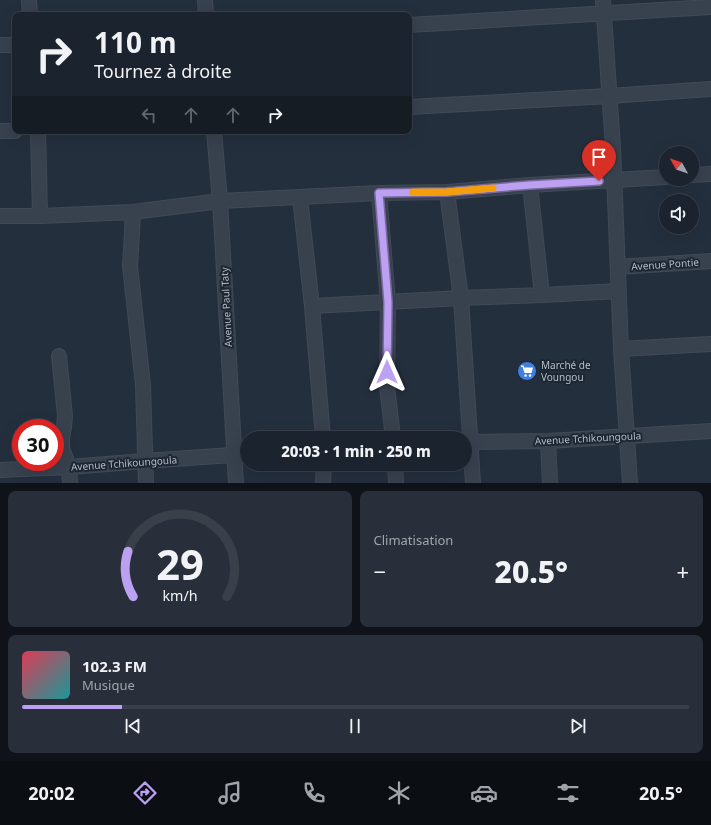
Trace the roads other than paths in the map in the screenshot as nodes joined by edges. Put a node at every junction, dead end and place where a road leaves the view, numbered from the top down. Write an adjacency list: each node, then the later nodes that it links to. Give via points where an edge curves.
1 (29, 0): 5 (street)
2 (205, 0): 6 (street)
3 (603, 7): 4 (street); 7 (street); 11 (street)
4 (711, 7)
5 (30, 12)
6 (206, 12)
7 (412, 25)
8 (0, 45): 9 (street)
9 (12, 45)
10 (711, 89): 11 (street)
11 (610, 96): 12 (street); 20 (street)
12 (412, 107)
13 (0, 131): 14 (street)
14 (12, 131)
15 (38, 134): 28 (street)
16 (214, 134): 25 (street, Avenue Paul Taty)
17 (711, 174): 18 (street)
18 (699, 175)
19 (659, 177): 20 (street)
20 (613, 180): 21 (street); 30 (street)
21 (530, 185): 22 (street); 32 (street)
22 (447, 192): 23 (street); 33 (street)
23 (379, 193): 24 (street); 34 (street)
24 (300, 198): 25 (street); 35 (street)
25 (220, 201): 26 (street); 46 (street, Avenue Paul Taty)
26 (134, 212): 28 (street); 48 (street, via 130,266 143,385)
27 (0, 216): 28 (street)
28 (40, 216)
29 (711, 261): 30 (street, Avenue Pontie)
30 (618, 267): 31 (street)
31 (619, 291): 32 (street); 37 (street)
32 (542, 296): 33 (street)
33 (461, 298): 34 (street); 41 (street)
34 (388, 302): 35 (street); 40 (street, via 387,386)
35 (312, 306): 39 (street)
36 (711, 344): 37 (street)
37 (622, 349): 43 (street)
38 (59, 356): 50 (street, via 65,416 62,448)
39 (322, 431)
40 (392, 431)
41 (467, 431)
42 (711, 431): 43 (street, Avenue Tchikoungoula)
43 (626, 437): 44 (street, Avenue Tchikoungoula); 62 (street)
44 (548, 441): 45 (street, Avenue Tchikoungoula); 61 (street)
45 (472, 442)
46 (240, 443)
47 (240, 455): 48 (street, Avenue Tchikoungoula)
48 (145, 461): 50 (street, Avenue Tchikoungoula); 56 (street)
49 (240, 461): 57 (street, Avenue Paul Taty)
50 (69, 467): 51 (street, Avenue Tchikoungoula); 55 (street)
51 (0, 470)
52 (324, 471): 58 (street)
53 (395, 471): 59 (street)
54 (472, 471): 60 (street)
55 (70, 483)
56 (146, 483)
57 (236, 483)
58 (323, 483)
59 (396, 483)
60 (473, 483)
61 (550, 483)
62 (630, 483)

